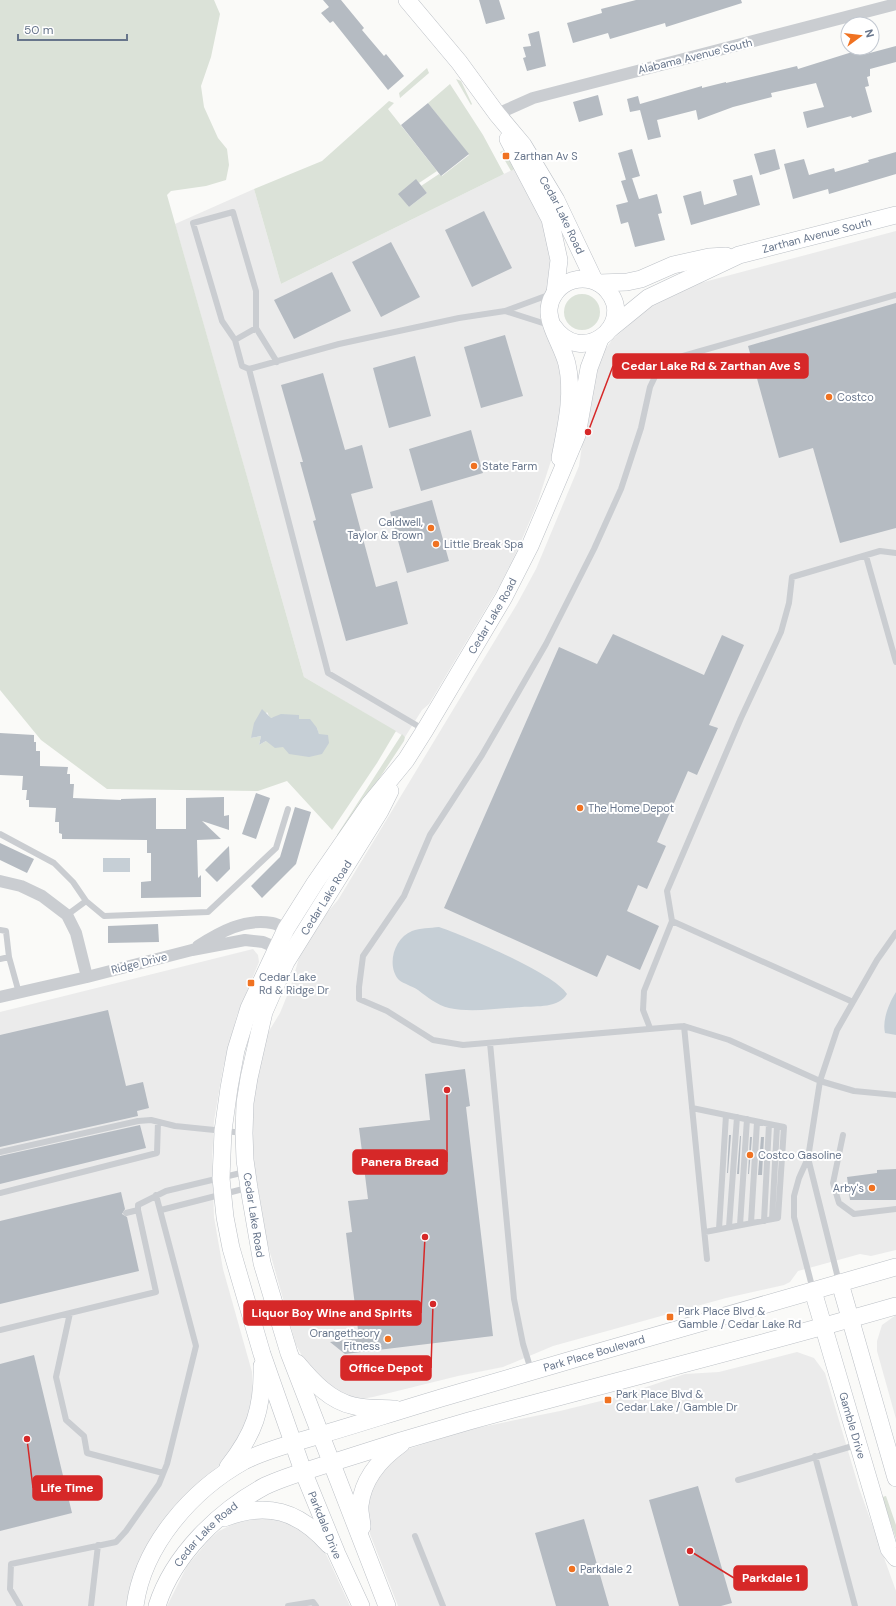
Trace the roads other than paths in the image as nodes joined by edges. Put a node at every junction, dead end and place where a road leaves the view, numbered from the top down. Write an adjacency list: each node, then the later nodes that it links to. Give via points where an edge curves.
1 (407, 0): 3 (street, Cedar Lake Road)
2 (896, 4): 3 (street, Alabama Avenue South, via 533,98)
3 (497, 114): 6 (street, Cedar Lake Road, via 523,145 545,180); 7 (street, Cedar Lake Road, via 550,220 559,260)
4 (896, 215): 5 (street, Zarthan Avenue South)
5 (738, 255): 6 (street, Zarthan Avenue South, via 709,257 673,265 641,279 627,282); 12 (street, Zarthan Avenue South, via 648,298)
6 (597, 282): 7 (street, via 582,278 570,280); 12 (street, Cedar Lake Road, via 609,292 614,304 615,317)
7 (555, 293): 9 (lane); 10 (street, Cedar Lake Road, via 549,310)
8 (896, 295): 42 (lane, via 662,362 650,387 641,428 621,489 594,550 546,644 482,755 430,835 404,896 363,956 359,999 387,1011 433,1040 463,1045)
9 (505, 311): 10 (lane); 14 (lane, via 459,318 339,344)
10 (553, 326): 12 (street, via 562,337 573,343 591,343); 16 (street, Cedar Lake Road, via 567,364 570,400)
11 (256, 328): 13 (lane); 13 (lane, via 256,291 233,212 193,223 222,321); 14 (lane)
12 (605, 334): 16 (street, Cedar Lake Road, via 589,368 578,435)
13 (235, 340): 15 (lane, via 242,366)
14 (277, 362): 15 (lane)
15 (249, 369): 20 (lane, via 328,673)
16 (555, 486): 20 (street, Cedar Lake Road, via 515,577)
17 (896, 553): 18 (lane, via 880,551)
18 (866, 556): 19 (lane); 27 (lane, via 792,577 789,603 780,632 667,891)
19 (896, 662)
20 (424, 730): 21 (street, Cedar Lake Road)
21 (406, 760): 28 (street, Cedar Lake Road, via 369,805); 31 (street, Cedar Lake Road, via 380,811)
22 (288, 809): 25 (lane, via 276,848 208,912 104,916)
23 (0, 834): 25 (lane, via 54,863 73,882)
24 (0, 881): 26 (street, via 22,886 42,896)
25 (86, 901): 26 (lane)
26 (67, 915): 36 (street, via 76,933)
27 (672, 920): 39 (lane); 41 (lane, via 644,991 643,1010)
28 (286, 929): 31 (street, Ridge Drive); 32 (street, Ridge Drive, via 272,923 233,926); 33 (street, Cedar Lake Road)
29 (0, 930): 34 (lane, via 6,931)
30 (896, 933): 39 (lane)
31 (302, 938): 33 (street, Cedar Lake Road)
32 (192, 950): 33 (street, Ridge Drive, via 245,940 263,942); 36 (street, Ridge Drive)
33 (283, 951): 52 (street, Cedar Lake Road, via 249,1008 236,1050); 53 (street, Cedar Lake Road, via 264,1012 249,1078)
34 (9, 957): 35 (lane); 37 (lane)
35 (0, 959)
36 (87, 977): 37 (street, Ridge Drive)
37 (18, 993): 38 (street, Ridge Drive)
38 (0, 997)
39 (853, 1002): 43 (lane, via 837,1030)
40 (684, 1026): 41 (lane); 43 (lane, via 729,1040); 45 (lane)
41 (650, 1028): 42 (lane)
42 (490, 1043): 83 (lane, via 514,1299 523,1344)
43 (820, 1081): 44 (lane, via 854,1091); 56 (lane)
44 (896, 1095)
45 (692, 1108): 46 (lane); 71 (lane)
46 (726, 1115): 47 (lane); 70 (lane)
47 (737, 1117): 48 (lane); 69 (lane)
48 (747, 1119): 50 (lane); 68 (lane)
49 (158, 1122): 52 (lane); 55 (lane, via 138,1121); 60 (lane, via 157,1152)
50 (757, 1122): 51 (lane); 67 (lane)
51 (769, 1124): 66 (lane); 66 (lane, via 784,1127 778,1218)
52 (223, 1131): 53 (lane); 58 (street, Cedar Lake Road)
53 (244, 1133): 57 (street, Cedar Lake Road)
54 (843, 1135): 62 (lane, via 833,1183 839,1203 854,1214)
55 (0, 1152)
56 (808, 1158): 74 (lane); 75 (lane, via 798,1178 794,1196 794,1217)
57 (247, 1171): 58 (lane); 59 (street, Cedar Lake Road)
58 (222, 1186): 59 (lane); 61 (lane, via 166,1191); 64 (lane); 82 (street, Cedar Lake Road, via 231,1248)
59 (249, 1188): 81 (street, Cedar Lake Road, via 262,1262)
60 (0, 1193)
61 (156, 1195): 63 (lane, via 138,1205); 64 (lane)
62 (896, 1209)
63 (138, 1210): 65 (lane); 77 (lane, via 156,1292)
64 (161, 1210): 92 (lane, via 196,1346 168,1464)
65 (126, 1213)
66 (764, 1221): 67 (lane)
67 (751, 1223): 68 (lane)
68 (740, 1225): 69 (lane)
69 (729, 1228): 70 (lane)
70 (719, 1229): 71 (lane)
71 (705, 1232): 72 (lane)
72 (708, 1259)
73 (896, 1267): 74 (street, Park Place Boulevard)
74 (840, 1283): 75 (street, Park Place Boulevard); 78 (street)
75 (813, 1290): 79 (street, Gamble Drive); 83 (street, Park Place Boulevard)
76 (896, 1306): 78 (street)
77 (70, 1313): 80 (lane); 92 (lane, via 56,1377 66,1420 84,1436 87,1453)
78 (850, 1319): 79 (street); 94 (street)
79 (823, 1327): 86 (street); 88 (street, Gamble Drive)
80 (0, 1330)
81 (289, 1353): 84 (street, via 319,1388 338,1400 354,1406); 85 (street, Cedar Lake Road)
82 (262, 1354): 87 (street, Cedar Lake Road); 93 (street, via 262,1392 254,1426 243,1448)
83 (532, 1372): 84 (street, Park Place Boulevard)
84 (405, 1409): 85 (street, Park Place Boulevard)
85 (321, 1435): 87 (street, Park Place Boulevard); 90 (street, Cedar Lake Road)
86 (410, 1437): 90 (street); 99 (street, via 385,1455 368,1480 360,1505)
87 (294, 1443): 91 (street, Parkdale Drive); 93 (street, via 244,1461)
88 (858, 1445): 89 (lane); 101 (street, Gamble Drive, via 889,1549)
89 (815, 1456): 95 (lane); 111 (lane)
90 (331, 1463): 91 (street, Cedar Lake Road); 99 (street)
91 (304, 1471): 96 (street, Cedar Lake Road, via 267,1486 240,1502); 100 (street, Parkdale Drive)
92 (163, 1473): 98 (lane, via 159,1484 126,1531 116,1542)
93 (218, 1478): 104 (street, via 170,1524 145,1571)
94 (896, 1478)
95 (738, 1480)
96 (215, 1522): 100 (street, via 238,1513 261,1510 284,1513 315,1529); 105 (street, Cedar Lake Road, via 189,1548 174,1571)
97 (415, 1536): 110 (lane)
98 (98, 1545): 102 (lane, via 12,1564 10,1589); 103 (lane)
99 (365, 1551): 109 (street)
100 (337, 1554): 108 (street, Parkdale Drive)
101 (896, 1558)
102 (20, 1606)
103 (91, 1606)
104 (135, 1606)
105 (157, 1606)
106 (288, 1606): 107 (lane, via 313,1602)
107 (316, 1606)
108 (361, 1606)
109 (387, 1606)
110 (443, 1606)
111 (855, 1606)

